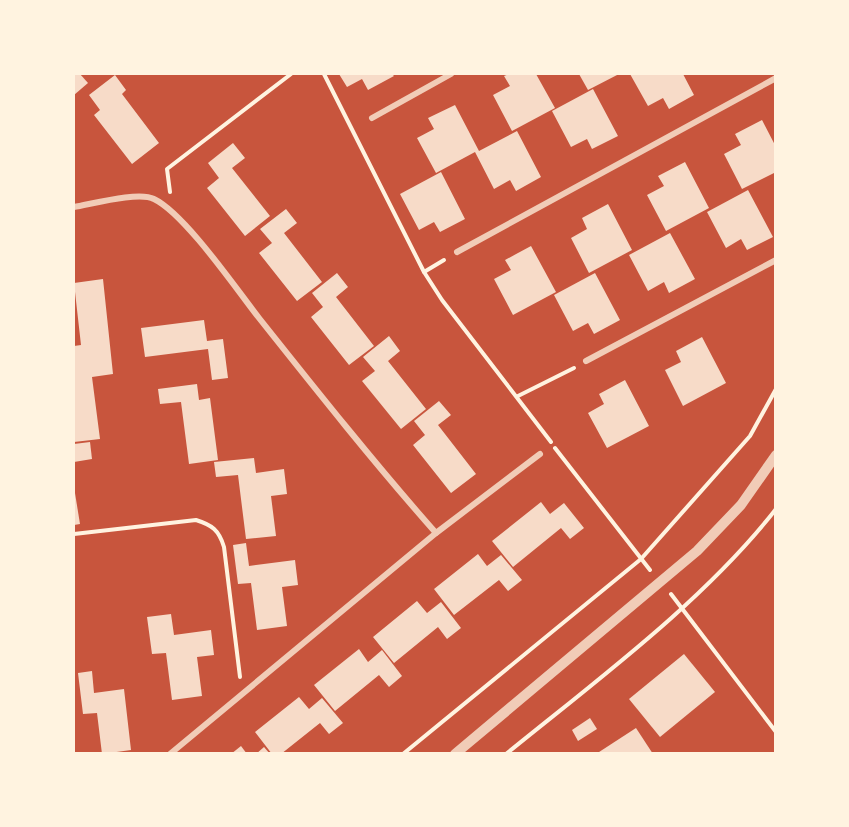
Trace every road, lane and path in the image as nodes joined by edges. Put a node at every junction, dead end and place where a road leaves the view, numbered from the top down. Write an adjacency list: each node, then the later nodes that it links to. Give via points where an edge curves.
1 (291, 74): 7 (path, via 167,169)
2 (324, 74): 10 (path)
3 (452, 74): 5 (street)
4 (776, 78): 8 (street)
5 (372, 118)
6 (74, 207): 7 (street, via 153,198)
7 (172, 213): 17 (street, via 200,242 313,387)
8 (457, 252): 10 (path)
9 (776, 260): 11 (street)
10 (424, 272): 13 (path)
11 (585, 361): 13 (path)
12 (776, 389): 19 (path, via 750,436)
13 (518, 396): 19 (path)
14 (540, 454): 17 (street)
15 (776, 455): 20 (street, via 741,505 697,551)
16 (776, 509): 21 (path, via 746,547)
17 (436, 533): 22 (street)
18 (74, 534): 22 (path, via 196,520 211,525 224,547)
19 (641, 559): 20 (path); 25 (path)
20 (659, 582): 21 (path); 26 (street)
21 (682, 607): 23 (path); 27 (path)
22 (242, 694): 24 (street)
23 (776, 732)
24 (170, 753)
25 (403, 753)
26 (455, 753)
27 (506, 753)

